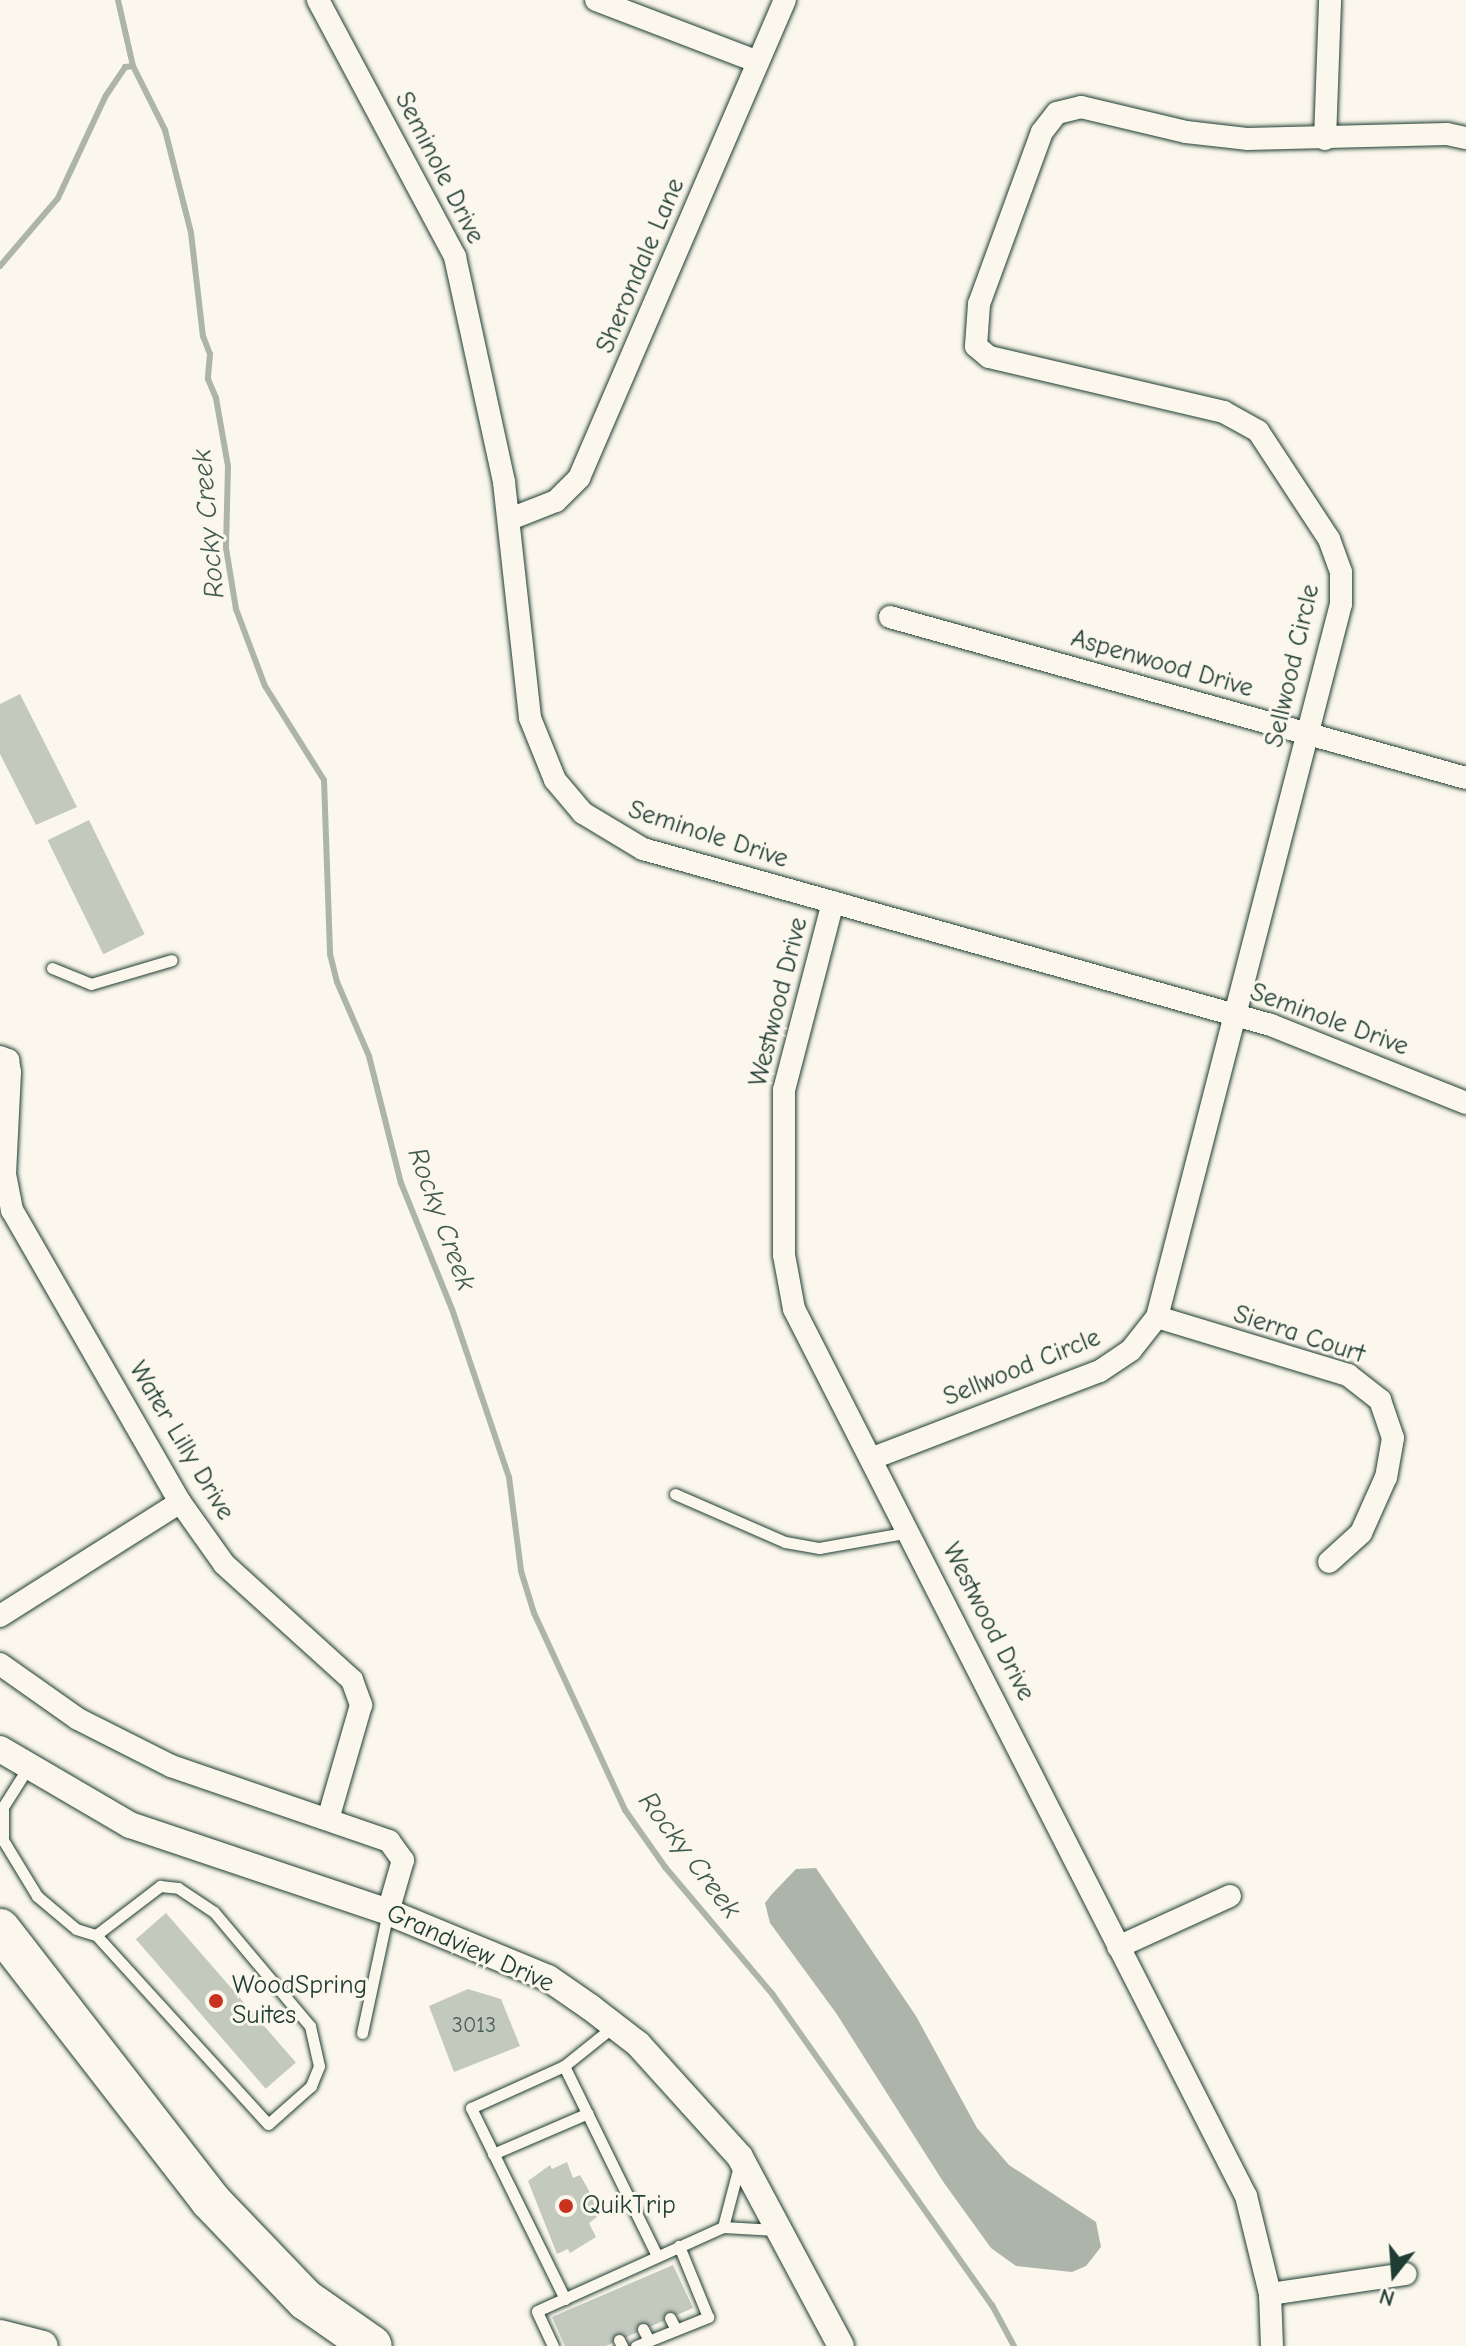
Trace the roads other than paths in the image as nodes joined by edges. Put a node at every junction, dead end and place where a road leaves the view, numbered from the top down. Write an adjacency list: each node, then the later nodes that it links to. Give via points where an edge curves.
1 (596, 0): 5 (street)
2 (785, 0): 5 (street, Sherondale Lane)
3 (1330, 0): 7 (street)
4 (325, 2): 8 (street, Seminole Drive, via 455,257 469,302)
5 (758, 62): 8 (street, Sherondale Lane, via 579,478 556,501)
6 (1466, 138): 7 (street, Sellwood Circle, via 1447,134)
7 (1325, 139): 10 (street, Sellwood Circle, via 1186,132 1092,108 1057,113 1042,132 974,330 976,346 989,357 1224,412 1268,442 1329,539 1341,572 1341,604)
8 (510, 519): 12 (street, Seminole Drive, via 530,718 544,759 567,796 601,828 643,849)
9 (890, 617): 10 (street, Aspenwood Drive)
10 (1307, 734): 11 (street, Aspenwood Drive); 15 (street, Sellwood Circle)
11 (1466, 778)
12 (833, 902): 15 (street, Seminole Drive); 20 (street, Westwood Drive, via 784,1090 784,1255 800,1324)
13 (172, 960): 14 (lane, via 91,984)
14 (52, 968)
15 (1233, 1014): 17 (street, Seminole Drive, via 1322,1043); 19 (street, Sellwood Circle)
16 (0, 1057): 18 (street, Water Lilly Drive, via 8,1060 10,1072)
17 (1466, 1103)
18 (3, 1189): 22 (street, Water Lilly Drive)
19 (1157, 1317): 20 (street, Sellwood Circle, via 1131,1350 1100,1371); 24 (street, Sierra Court, via 1348,1375 1380,1400 1393,1438 1386,1477 1361,1533)
20 (873, 1458): 23 (street, Westwood Drive)
21 (675, 1494): 23 (lane, via 785,1542 819,1548)
22 (180, 1502): 25 (street); 29 (street, Water Lilly Drive, via 224,1564 352,1680 361,1705)
23 (911, 1532): 34 (street, Westwood Drive)
24 (1329, 1562)
25 (0, 1616)
26 (0, 1664): 29 (street, via 78,1719 171,1766)
27 (0, 1749): 28 (street, Grandview Drive)
28 (27, 1769): 31 (street, Grandview Drive, via 130,1825); 33 (lane, via 3,1807 3,1840 37,1896 76,1929)
29 (328, 1819): 31 (street, via 389,1841 403,1860)
30 (1230, 1896): 34 (street)
31 (388, 1912): 35 (street, Grandview Drive, via 548,1978); 36 (lane)
32 (0, 1929): 56 (highway, via 210,2200 306,2300)
33 (96, 1935): 33 (lane, via 160,1886 178,1888 214,1912 310,2026 319,2066 311,2086 268,2124)
34 (1118, 1947): 50 (street, Westwood Drive, via 1246,2196)
35 (615, 2026): 37 (lane); 40 (street, Grandview Drive, via 684,2090)
36 (362, 2033)
37 (564, 2066): 38 (lane); 39 (lane, via 471,2108)
38 (588, 2113): 39 (lane); 44 (lane)
39 (493, 2154): 51 (lane)
40 (740, 2157): 41 (lane); 42 (street, Grandview Drive)
41 (723, 2227): 42 (lane); 43 (lane)
42 (781, 2231): 59 (street, Grandview Drive)
43 (679, 2246): 44 (lane); 53 (lane, via 708,2317)
44 (657, 2256): 45 (lane)
45 (645, 2261): 46 (lane); 47 (lane)
46 (618, 2274): 49 (lane); 51 (lane, via 597,2291)
47 (651, 2274)
48 (1406, 2274): 50 (street)
49 (624, 2286)
50 (1270, 2294): 60 (street, Westwood Drive)
51 (568, 2301): 57 (lane, via 537,2311)
52 (670, 2318): 53 (lane)
53 (676, 2330): 58 (lane, via 646,2335)
54 (0, 2335): 55 (main road)
55 (43, 2346)
56 (372, 2346)
57 (553, 2346)
58 (636, 2346)
59 (841, 2346)
60 (1272, 2346)

